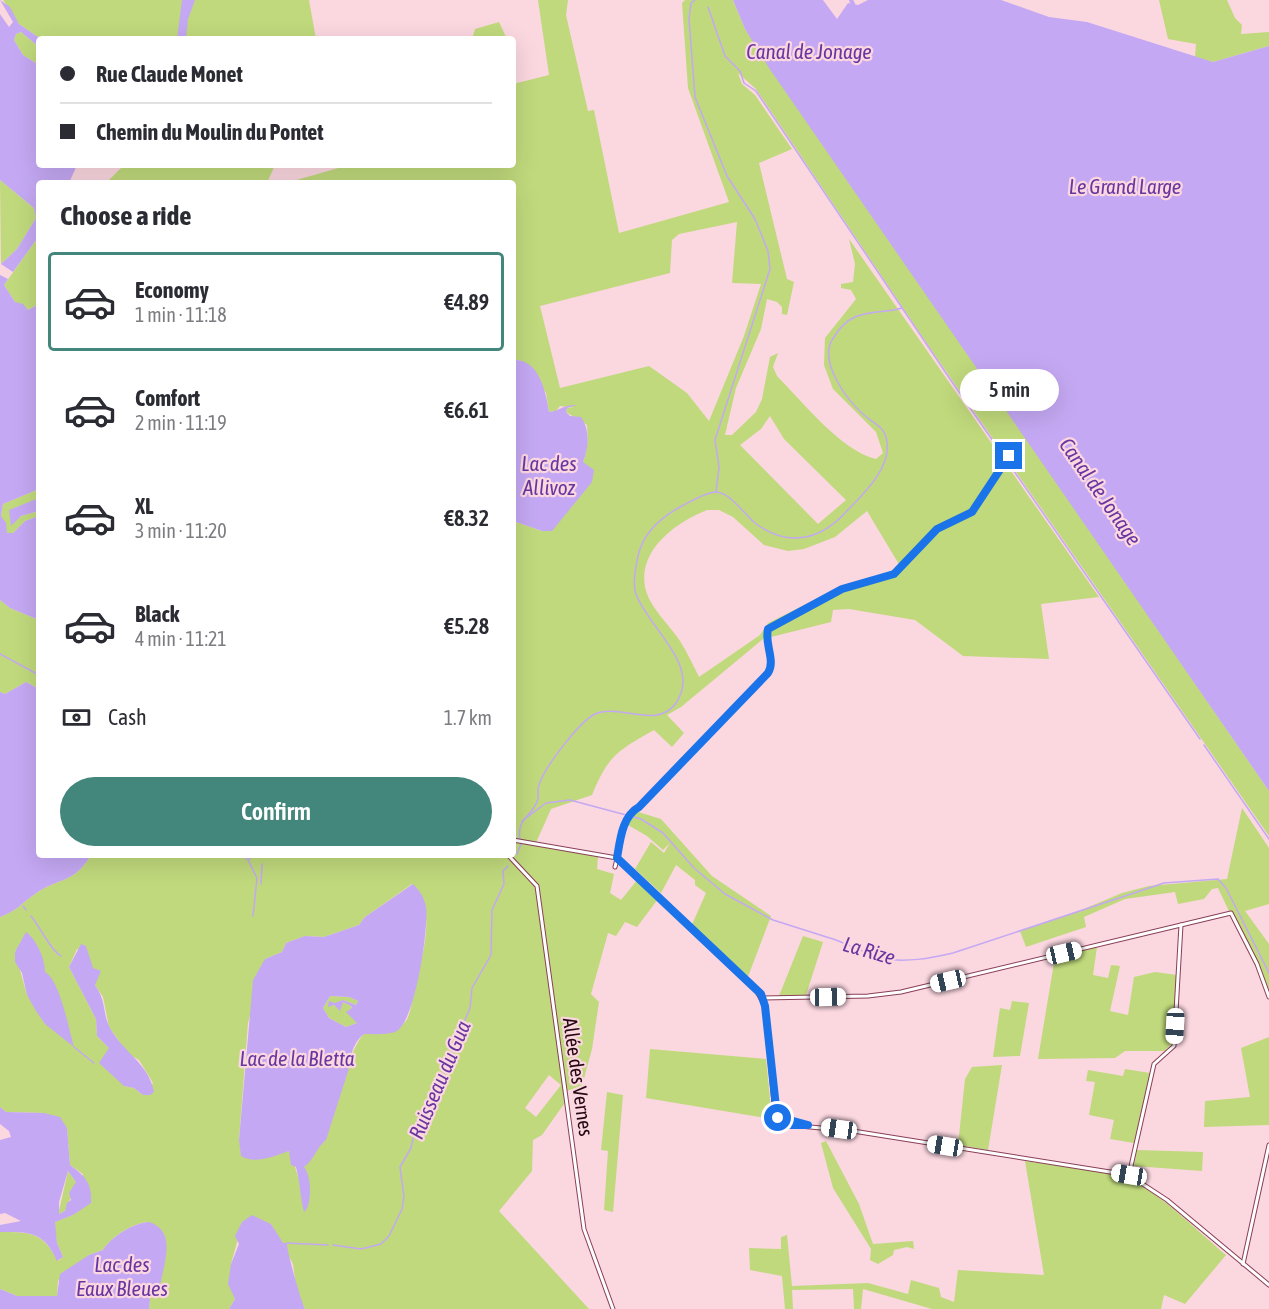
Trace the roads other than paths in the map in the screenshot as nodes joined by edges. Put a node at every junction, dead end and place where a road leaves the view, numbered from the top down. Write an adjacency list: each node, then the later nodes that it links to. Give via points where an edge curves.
1 (1009, 456): 4 (street, via 981,503 972,512 937,529 894,574 842,589 768,629 771,668 630,812)
2 (516, 841): 4 (street)
3 (511, 858): 13 (street, Allée des Vernes, via 537,886 584,1229)
4 (617, 858): 5 (street); 8 (street)
5 (615, 867)
6 (1181, 925): 7 (street, via 1231,913); 8 (street, via 883,995); 10 (street, via 1174,1046 1154,1064)
7 (1269, 997)
8 (763, 998): 10 (street, via 773,1095 781,1115 808,1125)
9 (1269, 1145): 11 (street)
10 (1129, 1175): 11 (street, via 1167,1200)
11 (1243, 1264): 12 (street)
12 (1269, 1285)
13 (614, 1309)

